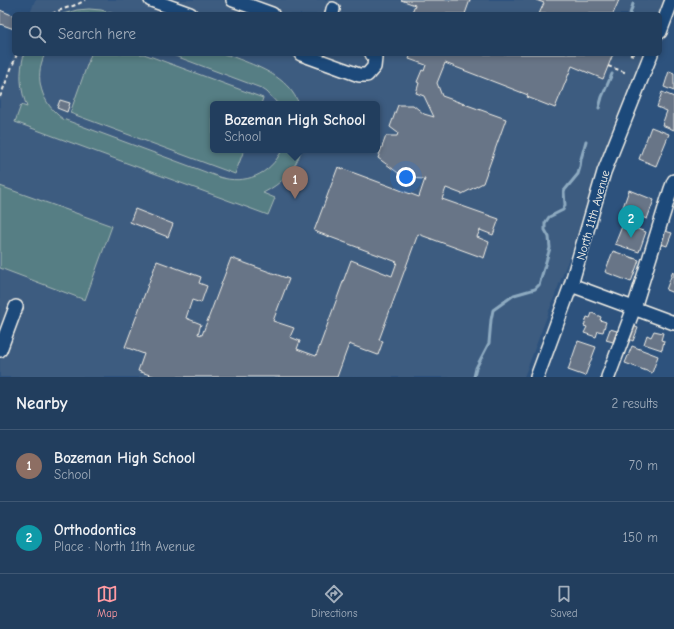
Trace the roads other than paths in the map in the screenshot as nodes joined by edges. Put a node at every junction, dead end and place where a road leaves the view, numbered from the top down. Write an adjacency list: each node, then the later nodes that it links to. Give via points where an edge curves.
1 (151, 0): 4 (street)
2 (233, 0): 5 (street)
3 (672, 5): 6 (street)
4 (184, 12)
5 (266, 12)
6 (662, 28)
7 (374, 56): 9 (street, via 374,67 367,75 359,75)
8 (650, 56): 11 (street, North 11th Avenue, via 604,172)
9 (319, 57)
10 (673, 187): 13 (street)
11 (571, 285): 13 (street); 16 (street, North 11th Avenue)
12 (16, 307): 15 (street)
13 (634, 308): 14 (street); 17 (street)
14 (674, 323)
15 (0, 350)
16 (537, 377)
17 (608, 377)

